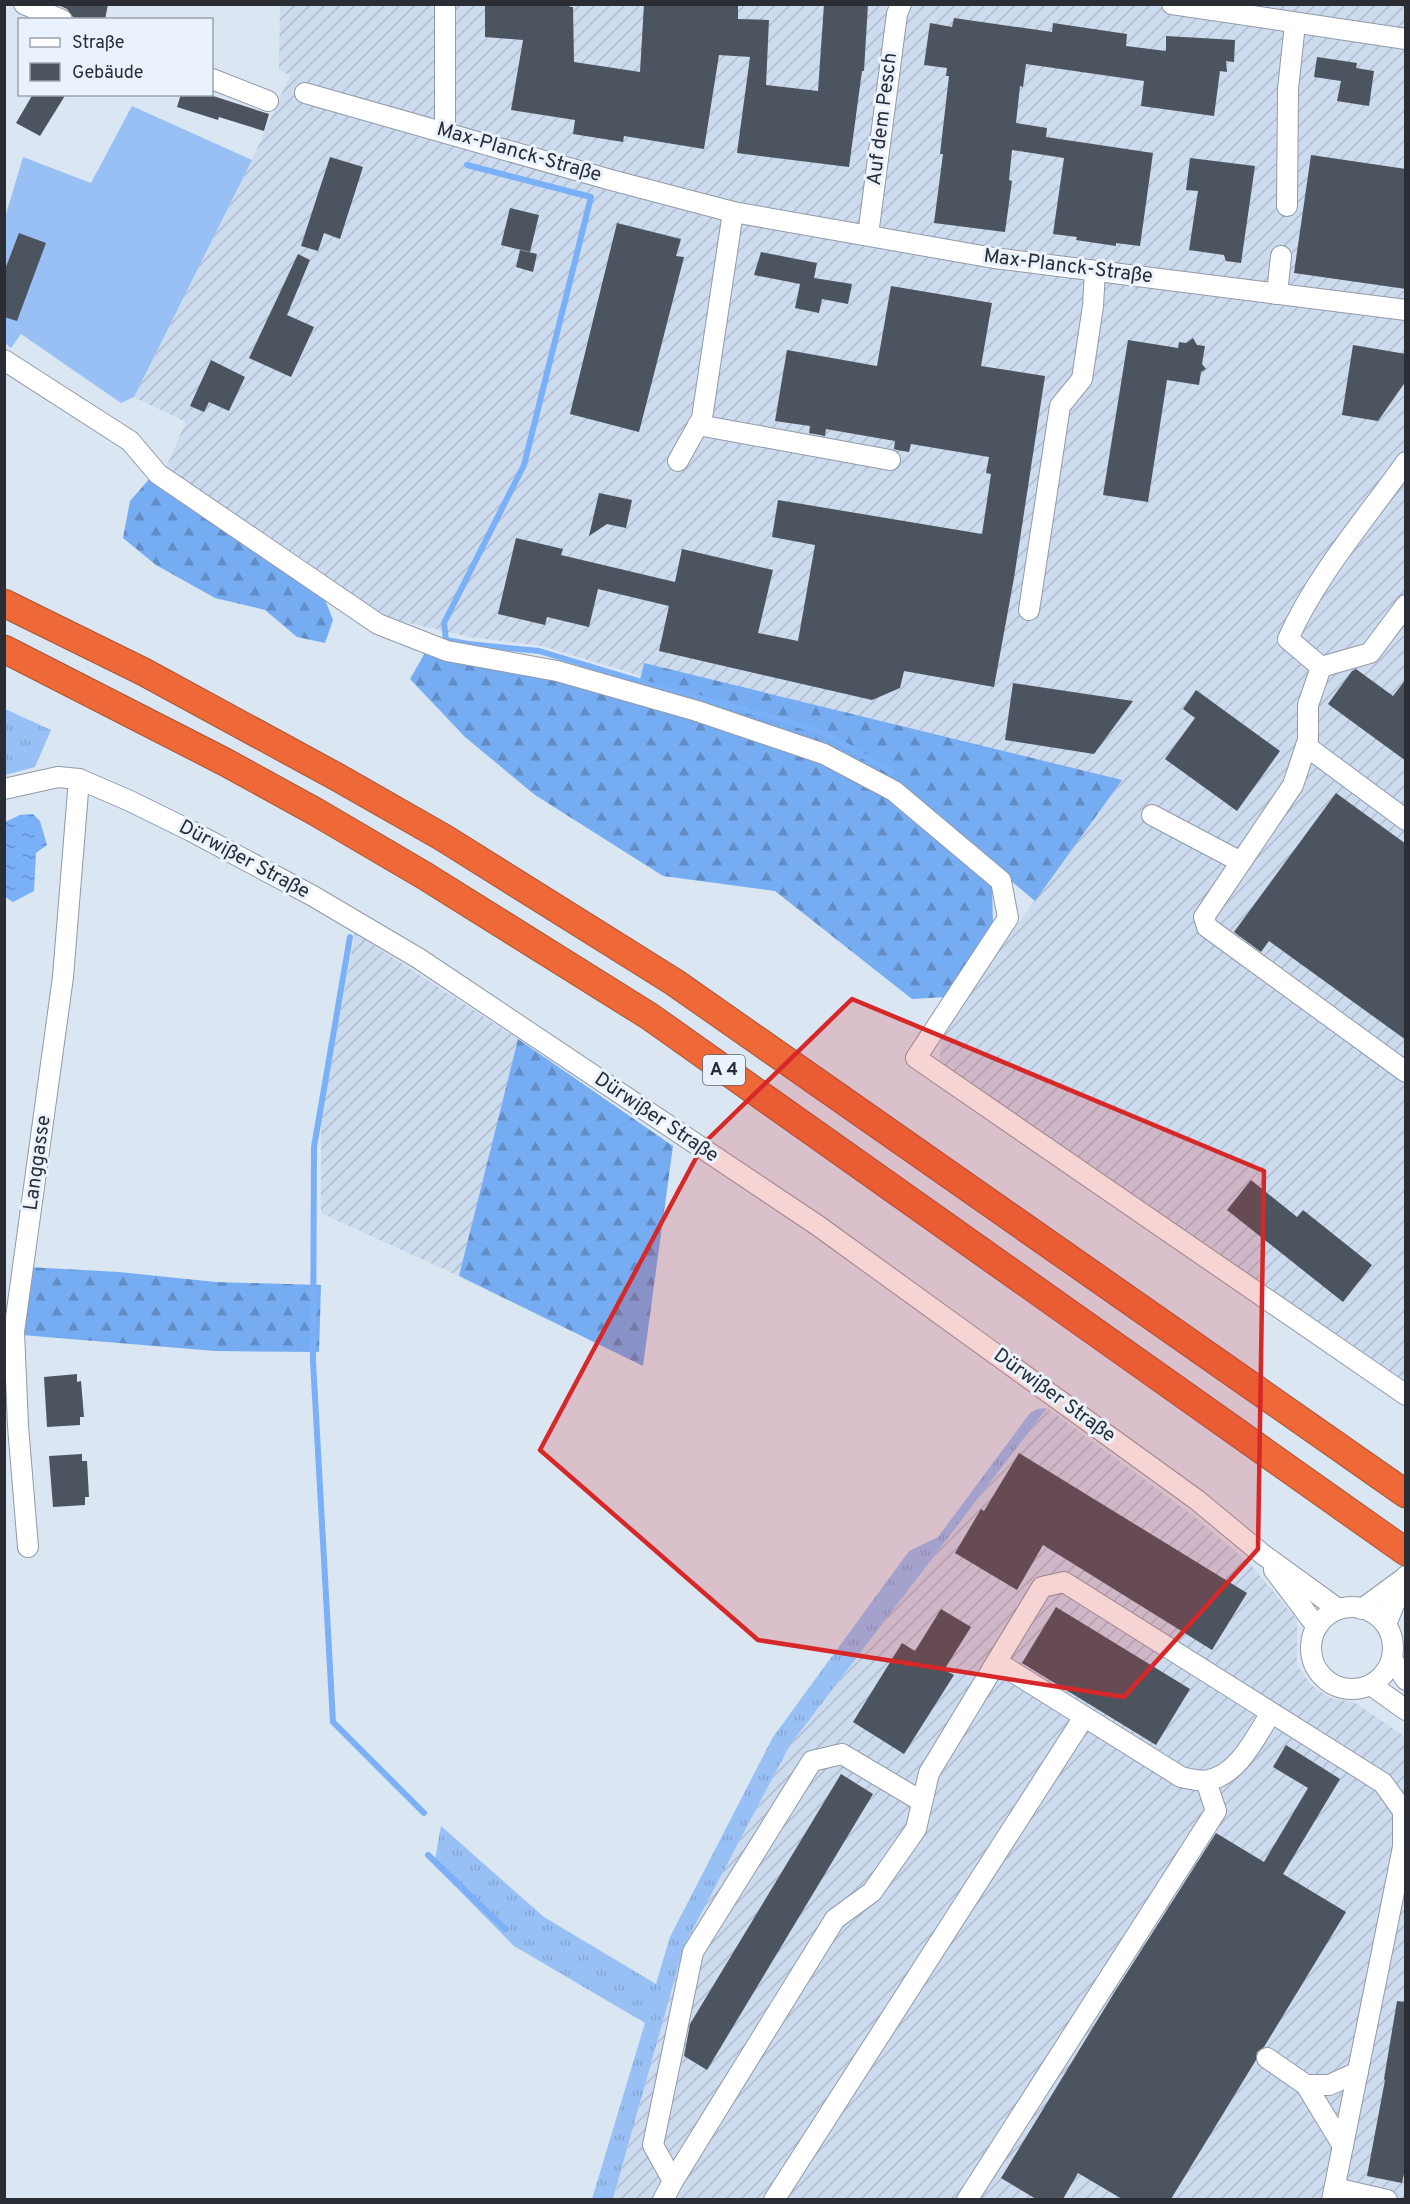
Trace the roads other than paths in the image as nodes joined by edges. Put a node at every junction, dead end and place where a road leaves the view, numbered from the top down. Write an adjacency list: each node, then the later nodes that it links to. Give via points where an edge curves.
1 (24, 4): 5 (street)
2 (445, 4): 11 (street)
3 (901, 4): 14 (street, Auf dem Pesch)
4 (1172, 4): 6 (street)
5 (57, 18)
6 (1295, 24): 7 (street); 12 (street, via 1288,89)
7 (1406, 39)
8 (213, 79): 10 (street)
9 (305, 93): 11 (street, Max-Planck-Straße)
10 (268, 101)
11 (445, 132): 13 (street, Max-Planck-Straße)
12 (1287, 206)
13 (733, 212): 14 (street, Max-Planck-Straße); 20 (street)
14 (868, 235): 16 (street, Max-Planck-Straße)
15 (1281, 256): 17 (street)
16 (1095, 271): 17 (street, Max-Planck-Straße); 26 (street, via 1082,379 1060,406)
17 (1277, 294): 18 (street, Max-Planck-Straße)
18 (1406, 310)
19 (4, 360): 37 (street, via 130,441 158,474 378,624 447,651 557,671 697,711 824,754 894,791 1001,881 1008,918 916,1058)
20 (698, 425): 21 (street); 22 (street)
21 (890, 460)
22 (678, 461)
23 (1406, 462): 28 (street, via 1339,552 1301,609 1288,639)
24 (4, 603): 38 (highway, A 4, via 337,777 444,838 674,982)
25 (1406, 605): 28 (street, via 1370,653)
26 (1029, 610)
27 (4, 649): 40 (highway, A 4, via 316,812 649,1016)
28 (1321, 667): 29 (street, via 1308,705)
29 (1306, 746): 33 (street); 34 (street, via 1293,785)
30 (79, 779): 31 (street, Dürwißer Straße, via 58,777); 36 (street, Langgasse, via 63,977); 41 (street, Dürwißer Straße, via 191,831 418,958 817,1225 1197,1500)
31 (4, 789)
32 (1152, 814): 34 (street)
33 (1406, 820)
34 (1241, 862): 35 (street, via 1204,917 1207,927)
35 (1406, 1072)
36 (9, 1332): 39 (street, Langgasse)
37 (1406, 1395)
38 (1406, 1494)
39 (28, 1547)
40 (1406, 1552)
41 (1261, 1553): 43 (street, Dürwißer Straße); 45 (street, Dürwißer Straße)
42 (1404, 1578): 44 (street)
43 (1338, 1609): 44 (street); 45 (street)
44 (1379, 1610): 46 (street, via 1393,1647)
45 (1317, 1627): 49 (street, via 1311,1644 1313,1661 1322,1676 1337,1686 1354,1690)
46 (1392, 1659): 48 (street); 49 (street)
47 (997, 1662): 51 (street, via 1042,1587 1064,1582); 52 (street); 54 (street, via 929,1773)
48 (1406, 1680)
49 (1371, 1685): 50 (street)
50 (1406, 1710)
51 (1271, 1713): 53 (street, via 1239,1761 1220,1777); 56 (street, via 1383,1784 1403,1811 1403,1847)
52 (1084, 1717): 53 (street, via 1181,1777); 62 (street)
53 (1206, 1781): 63 (street, via 1216,1811)
54 (921, 1801): 59 (street, via 916,1828 872,1892 835,1919); 59 (street, via 842,1754 812,1761 693,1952 653,2145)
55 (1267, 2058): 57 (street)
56 (1358, 2072): 57 (street, via 1329,2085); 58 (street)
57 (1306, 2085): 58 (street)
58 (1343, 2146): 60 (street)
59 (673, 2181): 61 (street)
60 (1334, 2194): 64 (street)
61 (663, 2199)
62 (774, 2199)
63 (967, 2199)
64 (1387, 2199)

